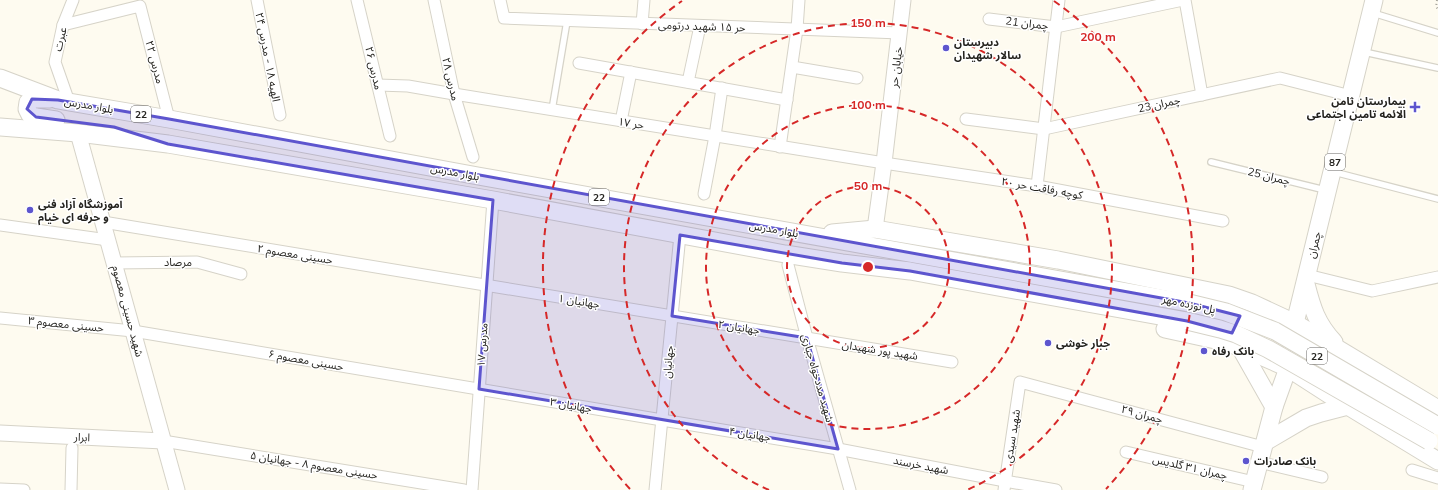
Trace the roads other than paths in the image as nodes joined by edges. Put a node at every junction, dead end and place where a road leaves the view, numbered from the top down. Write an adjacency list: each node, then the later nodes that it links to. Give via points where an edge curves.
1 (74, 0): 15 (street, عبرت)
2 (257, 0): 37 (street, الهیه ۱۸ - مدرس ۲۴)
3 (357, 0): 29 (street, مدرس ۲۶)
4 (434, 0): 31 (street, مدرس ۲۸)
5 (500, 0): 13 (street, حر ۱۵ شهید درتومی, via 504,18)
6 (644, 0): 14 (street)
7 (799, 0): 18 (street)
8 (903, 0): 19 (street, خیابان حر)
9 (1059, 0): 17 (street)
10 (1184, 0): 17 (street, چمران 21); 32 (street)
11 (1373, 6): 20 (lane); 21 (main road, چمران / 87)
12 (989, 19): 17 (street, چمران 21)
13 (567, 21): 14 (street, حر ۱۵ شهید درتومی); 36 (lane)
14 (642, 24): 16 (street, حر ۱۵ شهید درتومی)
15 (63, 25): 35 (street, عبرت, via 55,62); 38 (street, مدرس ۲۲, via 140,6)
16 (700, 26): 18 (street, حر ۱۵ شهید درتومی); 28 (street)
17 (1056, 27): 42 (street)
18 (797, 29): 19 (street, حر ۱۵ شهید درتومی); 23 (street)
19 (900, 33): 50 (street, خیابان حر)
20 (1438, 34)
21 (1362, 51): 24 (lane); 33 (main road, چمران / 87)
22 (579, 63): 25 (street)
23 (792, 67): 27 (street); 34 (street)
24 (1438, 68)
25 (631, 72): 28 (street); 40 (street)
26 (0, 78): 35 (main road, بلوار مدرس / 22)
27 (857, 78)
28 (688, 82): 30 (street)
29 (378, 85): 31 (street, حر ۱۷, via 408,86); 44 (street, مدرس ۲۶)
30 (722, 88): 34 (street); 45 (street)
31 (454, 94): 36 (street, حر ۱۷); 48 (street, مدرس ۲۸)
32 (1202, 95): 33 (street, چمران 23, via 1280,78); 42 (street, چمران 23)
33 (1351, 96): 51 (main road, چمران / 87)
34 (788, 100): 47 (street)
35 (64, 101): 38 (main road, بلوار مدرس / 22); 46 (main road, via 32,99 28,102 27,109 30,115 36,117 114,126)
36 (552, 110): 40 (street, حر ۱۷)
37 (280, 115)
38 (170, 119): 62 (main road, بلوار مدرس / 22)
39 (966, 119): 42 (street, چمران 23)
40 (622, 121): 45 (street, حر ۱۷)
41 (0, 127): 43 (main road, بلوار مدرس)
42 (1044, 129): 52 (street)
43 (78, 132): 46 (main road, بلوار مدرس); 58 (street, شهید حسینی معصوم)
44 (390, 136)
45 (715, 136): 47 (street, حر ۱۷); 54 (street)
46 (168, 144): 56 (main road, بلوار مدرس)
47 (780, 147): 50 (street, حر ۱۷)
48 (473, 157)
49 (1211, 162): 53 (lane, چمران 25)
50 (884, 163): 52 (street, کوچه رفاقت حر ۲۰); 60 (street, خیابان حر)
51 (1332, 172): 53 (main road, چمران / 87); 55 (lane)
52 (1037, 186): 57 (street, کوچه رفاقت حر ۲۰)
53 (1328, 190): 71 (main road, چمران / 87)
54 (704, 194)
55 (1438, 199)
56 (492, 200): 61 (main road, بلوار مدرس); 72 (street, مدرس ۱۷)
57 (1222, 221)
58 (103, 222): 63 (street, شهید حسینی معصوم); 72 (street, حسینی معصوم ۲)
59 (0, 225): 63 (street)
60 (875, 229): 62 (main road); 73 (main road, via 1058,260)
61 (680, 235): 66 (main road, بلوار مدرس); 74 (street, جهانیان)
62 (808, 235): 64 (main road, بلوار مدرس / 22)
63 (108, 240): 65 (street, شهید حسینی معصوم)
64 (914, 253): 91 (main road, پل نوزده مهر / 22, bridge, via 1226,312 1275,331)
65 (114, 262): 69 (street, مرصاد, via 198,262); 77 (street, شهید حسینی معصوم)
66 (842, 263): 68 (main road, بلوار مدرس); 79 (main road, via 908,282 1141,324)
67 (788, 265): 78 (street, شهید مددخواه جباری)
68 (910, 271): 94 (main road, پل نوزده مهر, bridge, via 1187,321 1236,334 1268,349)
69 (241, 274)
70 (1438, 277): 71 (street, via 1372,291)
71 (1306, 278): 76 (main road, چمران / 87); 81 (main road, via 1316,319 1326,334)
72 (486, 286): 74 (street, جهانیان ۱); 85 (street, مدرس ۱۷)
73 (1229, 295): 76 (main road); 79 (main road, via 1239,307 1239,322 1230,335)
74 (672, 316): 78 (street, جهانیان ۲); 90 (street, جهانیان)
75 (0, 318): 77 (street, حسینی معصوم ۳)
76 (1295, 324): 81 (main road); 83 (main road, چمران)
77 (133, 331): 85 (street, حسینی معصوم ۶); 93 (street, شهید حسینی معصوم)
78 (807, 338): 82 (street, شهید پور شهیدان); 96 (street, شهید مددخواه جباری)
79 (1220, 341): 80 (main road)
80 (1240, 347): 83 (main road); 88 (main road)
81 (1349, 356): 86 (main road, via 1347,362 1334,372 1330,389); 89 (main road)
82 (952, 362)
83 (1288, 368): 86 (main road); 88 (main road, چمران)
84 (1020, 382): 97 (street, چمران ۲۹); 103 (street, شهید سیدی)
85 (479, 389): 90 (street, جهانیان ۳); 110 (street, مدرس ۱۷)
86 (1333, 397): 87 (main road)
87 (1348, 406): 97 (main road, via 1306,418); 99 (main road)
88 (1274, 407): 97 (main road, چمران)
89 (1438, 409)
90 (662, 420): 96 (street, جهانیان ۴); 111 (street, جهانیان)
91 (1438, 426)
92 (0, 433): 93 (street, ابرار)
93 (163, 441): 108 (street, شهید حسینی معصوم); 109 (street, حسینی معصوم ۸ - جهانیان ۵)
94 (1433, 444)
95 (72, 448): 107 (street)
96 (838, 448): 103 (street, شهید خرسند); 112 (street, شهید مددخواه جباری)
97 (1263, 450): 101 (street, چمران ۲۹); 104 (main road, چمران)
98 (1126, 452): 104 (street, چمران ۳۱ گلدیس)
99 (1438, 461)
100 (1412, 470): 102 (street)
101 (1322, 477)
102 (1438, 478)
103 (1004, 486): 113 (street, شهید خرسند)
104 (1253, 486)
105 (0, 489): 106 (street)
106 (24, 490)
107 (71, 490)
108 (177, 490)
109 (464, 490)
110 (472, 490)
111 (655, 490)
112 (850, 490)
113 (1056, 490)

